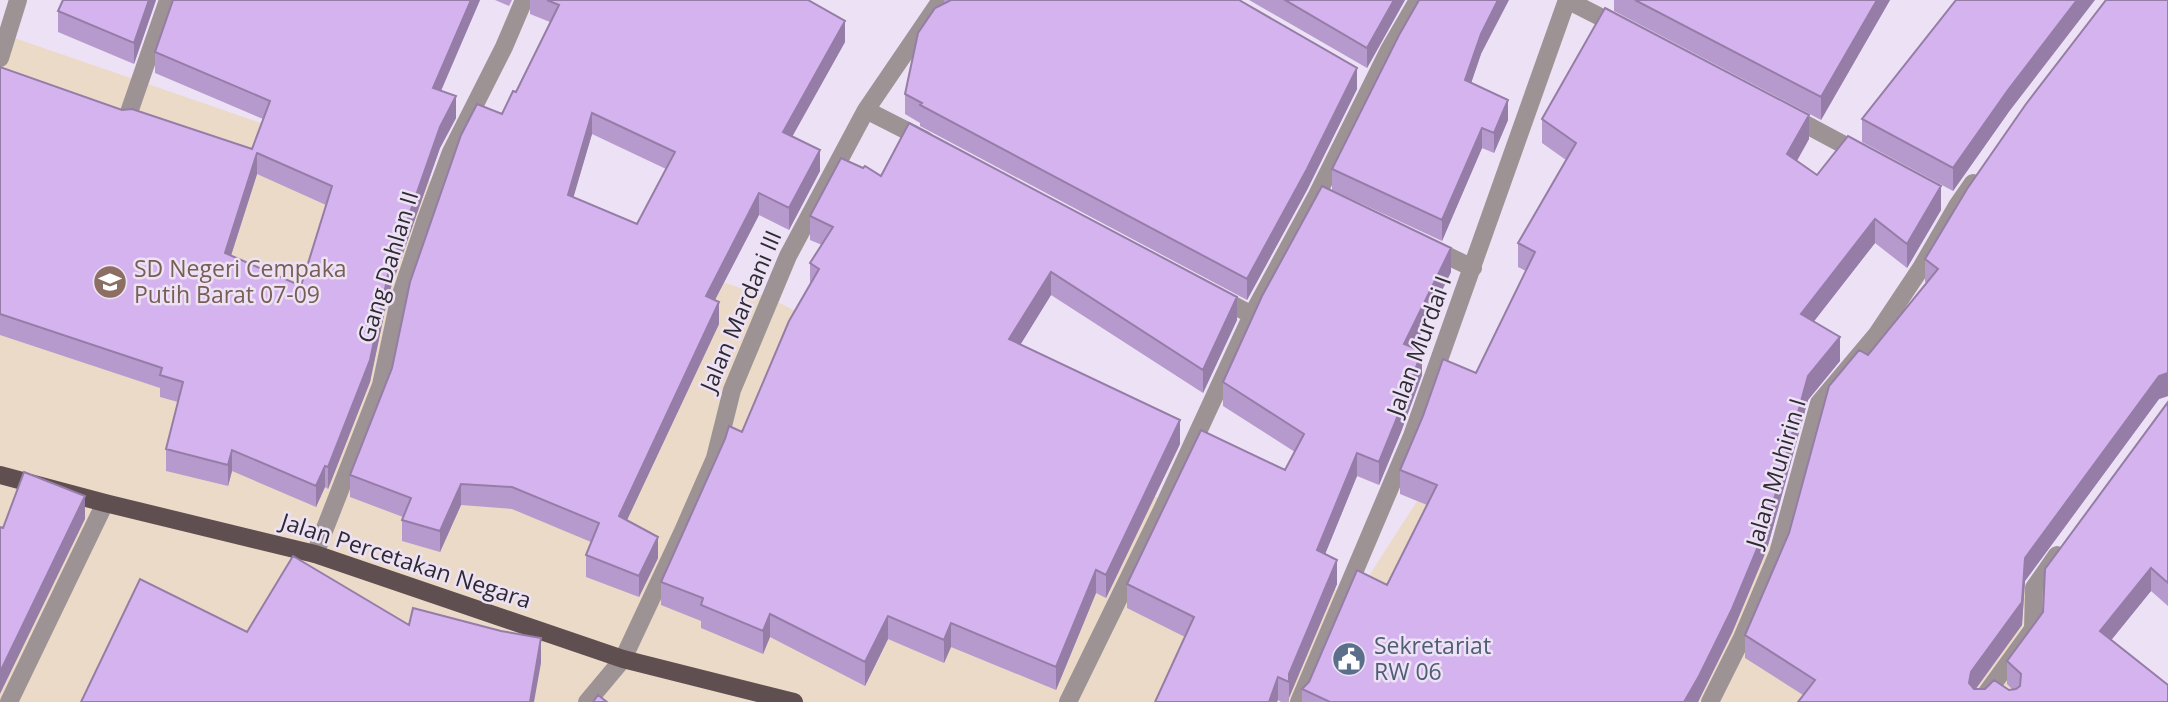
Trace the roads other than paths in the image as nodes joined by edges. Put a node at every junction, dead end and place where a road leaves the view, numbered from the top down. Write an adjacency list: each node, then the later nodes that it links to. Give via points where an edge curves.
1 (18, 0): 8 (street)
2 (168, 0): 11 (street, via 126,121)
3 (524, 0): 24 (street, Gang Dahlan II, via 433,198 399,300 380,385)
4 (941, 0): 10 (street, Jalan Mardani III)
5 (1418, 0): 15 (street, via 1366,81)
6 (1567, 0): 7 (street); 18 (street, Jalan Murdai I)
7 (1638, 36)
8 (0, 58)
9 (1770, 106): 13 (street)
10 (866, 110): 12 (street); 25 (street, Jalan Mardani III, via 788,256 732,390 715,458)
11 (100, 113)
12 (937, 147)
13 (1873, 161)
14 (1979, 174): 31 (street, Jalan Muhirin I, via 1951,202 1921,268 1877,334 1819,403 1778,553)
15 (1317, 195): 16 (street); 20 (street)
16 (1352, 211)
17 (1410, 239): 18 (street)
18 (1472, 268): 30 (street, Jalan Murdai I, via 1412,436)
19 (1203, 289): 20 (street)
20 (1252, 315): 29 (street)
21 (0, 475): 22 (main road, Jalan Percetakan Negara)
22 (105, 503): 24 (main road, Jalan Percetakan Negara); 26 (street)
23 (2064, 546): 32 (street, via 2034,588 2033,629 1996,690)
24 (315, 554): 25 (main road, Jalan Percetakan Negara)
25 (623, 659): 27 (street, Jalan Mardani III); 28 (main road, Jalan Percetakan Negara)
26 (9, 702)
27 (587, 702)
28 (794, 702)
29 (1068, 702)
30 (1299, 702)
31 (1710, 702)
32 (1980, 702)

